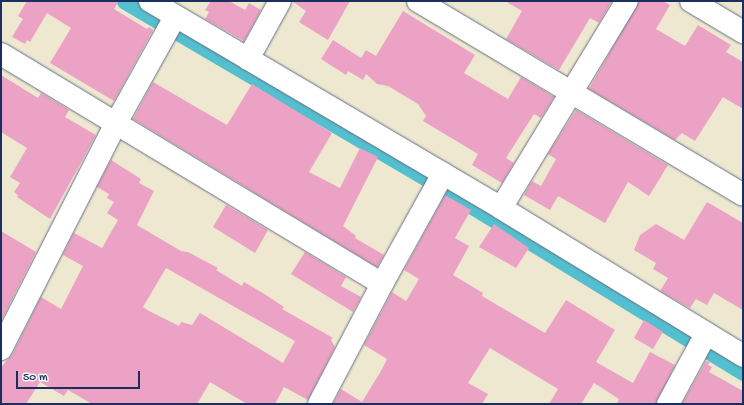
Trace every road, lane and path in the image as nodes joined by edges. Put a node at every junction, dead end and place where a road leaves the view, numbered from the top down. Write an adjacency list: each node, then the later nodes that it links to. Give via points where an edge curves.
1 (150, 1): 6 (street)
2 (280, 1): 9 (street)
3 (418, 1): 10 (street)
4 (627, 1): 10 (street)
5 (690, 1): 7 (street)
6 (175, 16): 9 (street); 11 (street)
7 (743, 32)
8 (1, 54): 11 (street)
9 (248, 59): 12 (street)
10 (571, 94): 13 (street); 14 (street)
11 (116, 122): 15 (street); 17 (street)
12 (443, 174): 14 (street); 15 (street)
13 (743, 195)
14 (501, 208): 16 (street)
15 (382, 284): 19 (street)
16 (706, 334): 18 (street); 20 (street)
17 (1, 349)
18 (743, 356)
19 (319, 404)
20 (668, 404)

